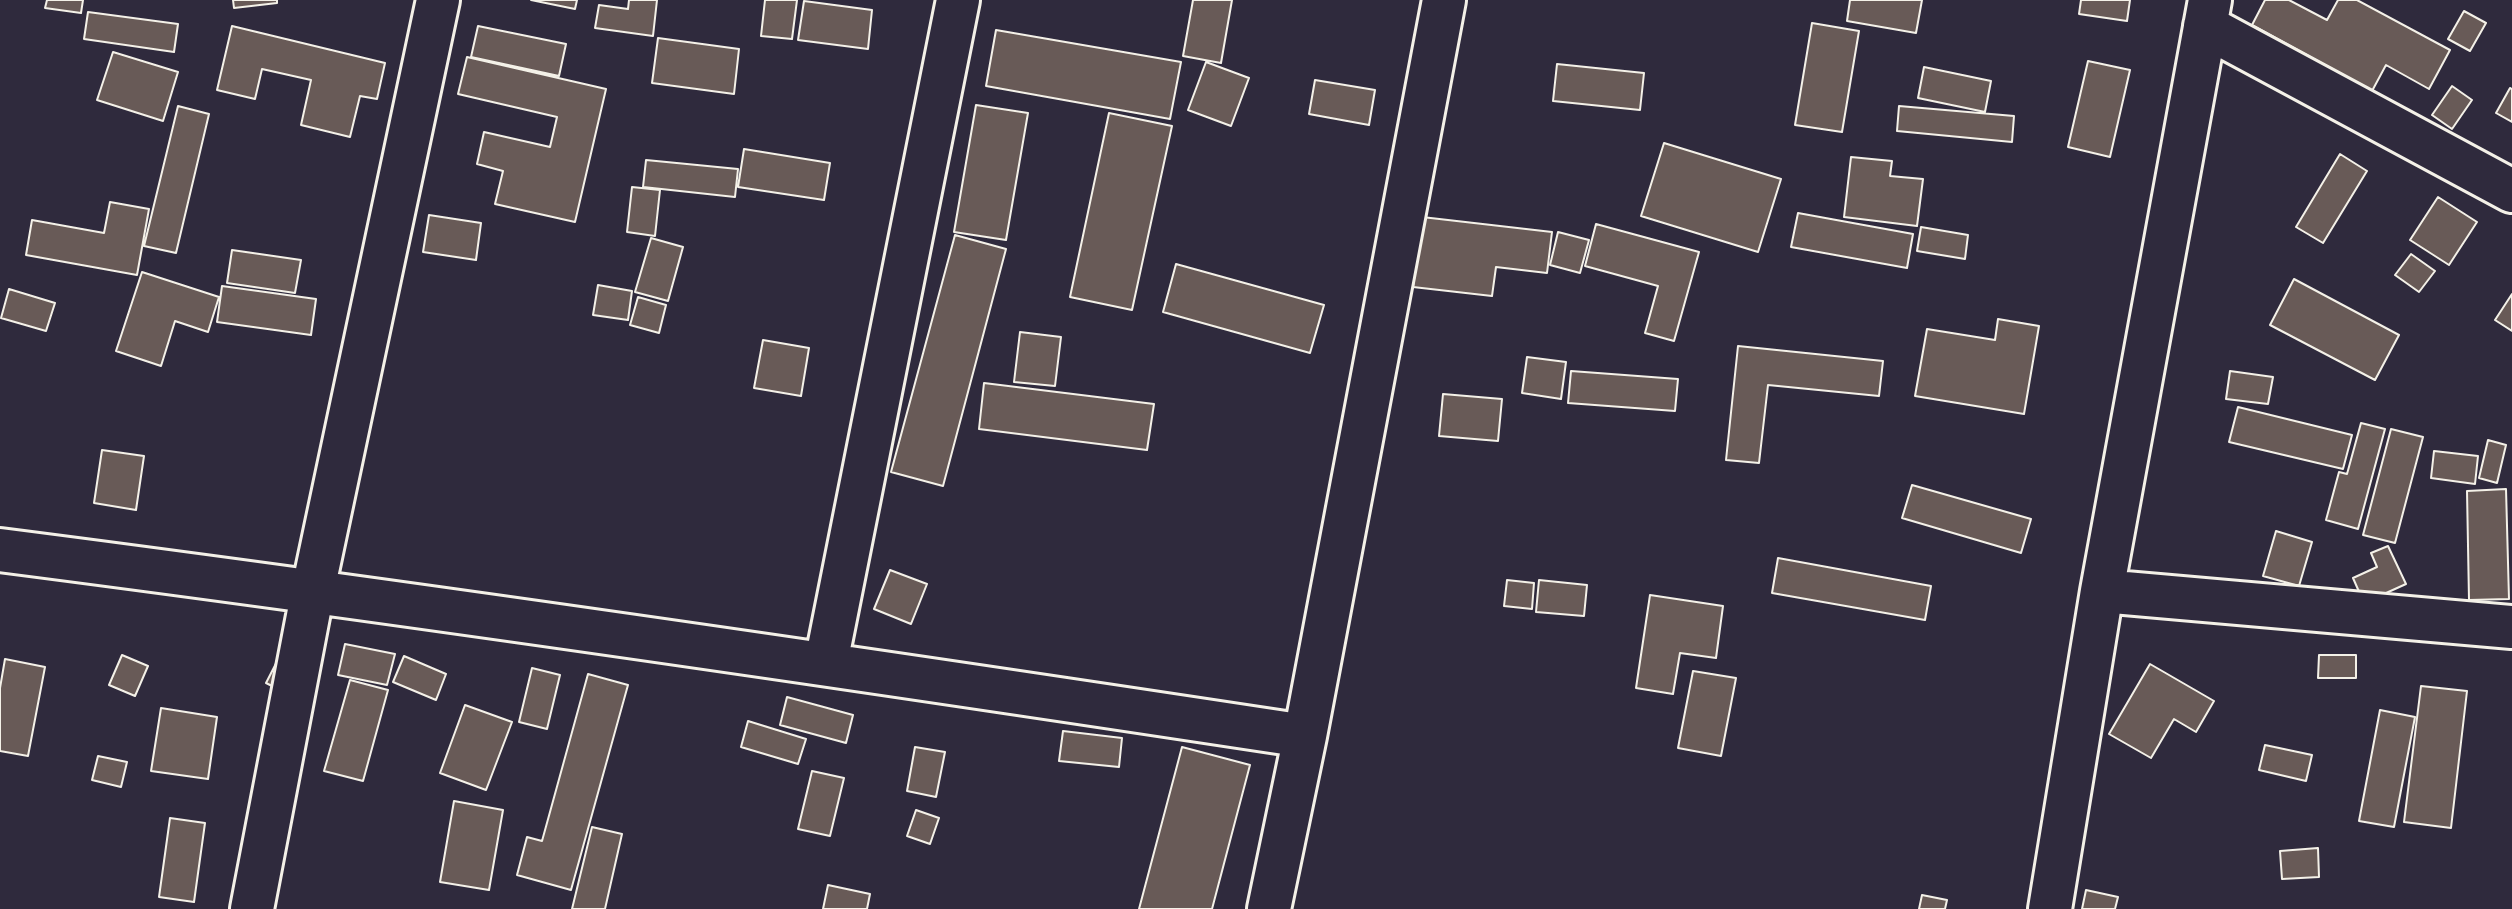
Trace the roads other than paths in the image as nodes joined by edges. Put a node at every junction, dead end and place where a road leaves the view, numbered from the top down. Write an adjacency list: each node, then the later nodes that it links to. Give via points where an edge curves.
1 (438, 0): 7 (street)
2 (958, 0): 10 (street)
3 (1444, 0): 11 (street)
4 (2208, 13): 5 (street); 8 (street)
5 (2512, 191)
6 (0, 550): 7 (street)
7 (313, 590): 10 (street); 12 (street)
8 (2102, 591): 9 (street); 14 (street)
9 (2512, 627)
10 (826, 663): 11 (street)
11 (1305, 736): 13 (street)
12 (252, 909)
13 (1269, 909)
14 (2050, 909)

